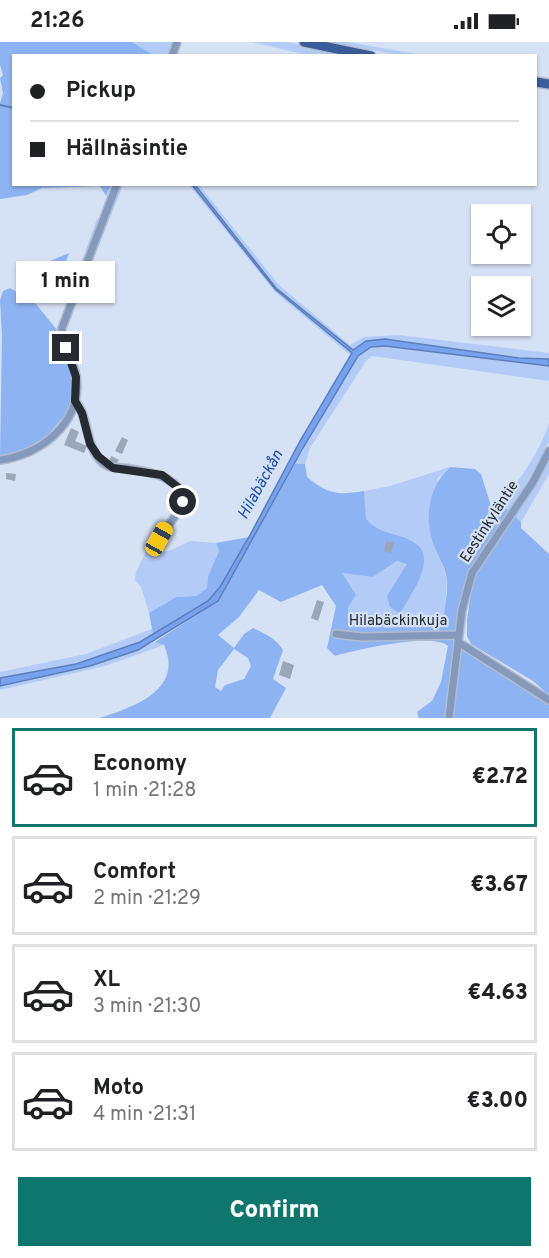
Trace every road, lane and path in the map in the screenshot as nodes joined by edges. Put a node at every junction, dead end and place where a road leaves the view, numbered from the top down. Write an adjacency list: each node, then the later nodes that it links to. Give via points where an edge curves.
1 (304, 42): 2 (main road)
2 (361, 54)
3 (116, 186): 4 (street, via 62,327 76,377)
4 (75, 401): 6 (street, via 62,426 43,446); 7 (street, via 90,444 103,462 113,468 162,475 181,492 181,507)
5 (549, 451): 9 (street, Eestinkyläntie, via 533,482 472,573)
6 (0, 460)
7 (154, 548)
8 (336, 634): 9 (street, Hilabäckinkuja)
9 (459, 639): 10 (street); 11 (street, Eestinkyläntie)
10 (549, 700)
11 (449, 718)

